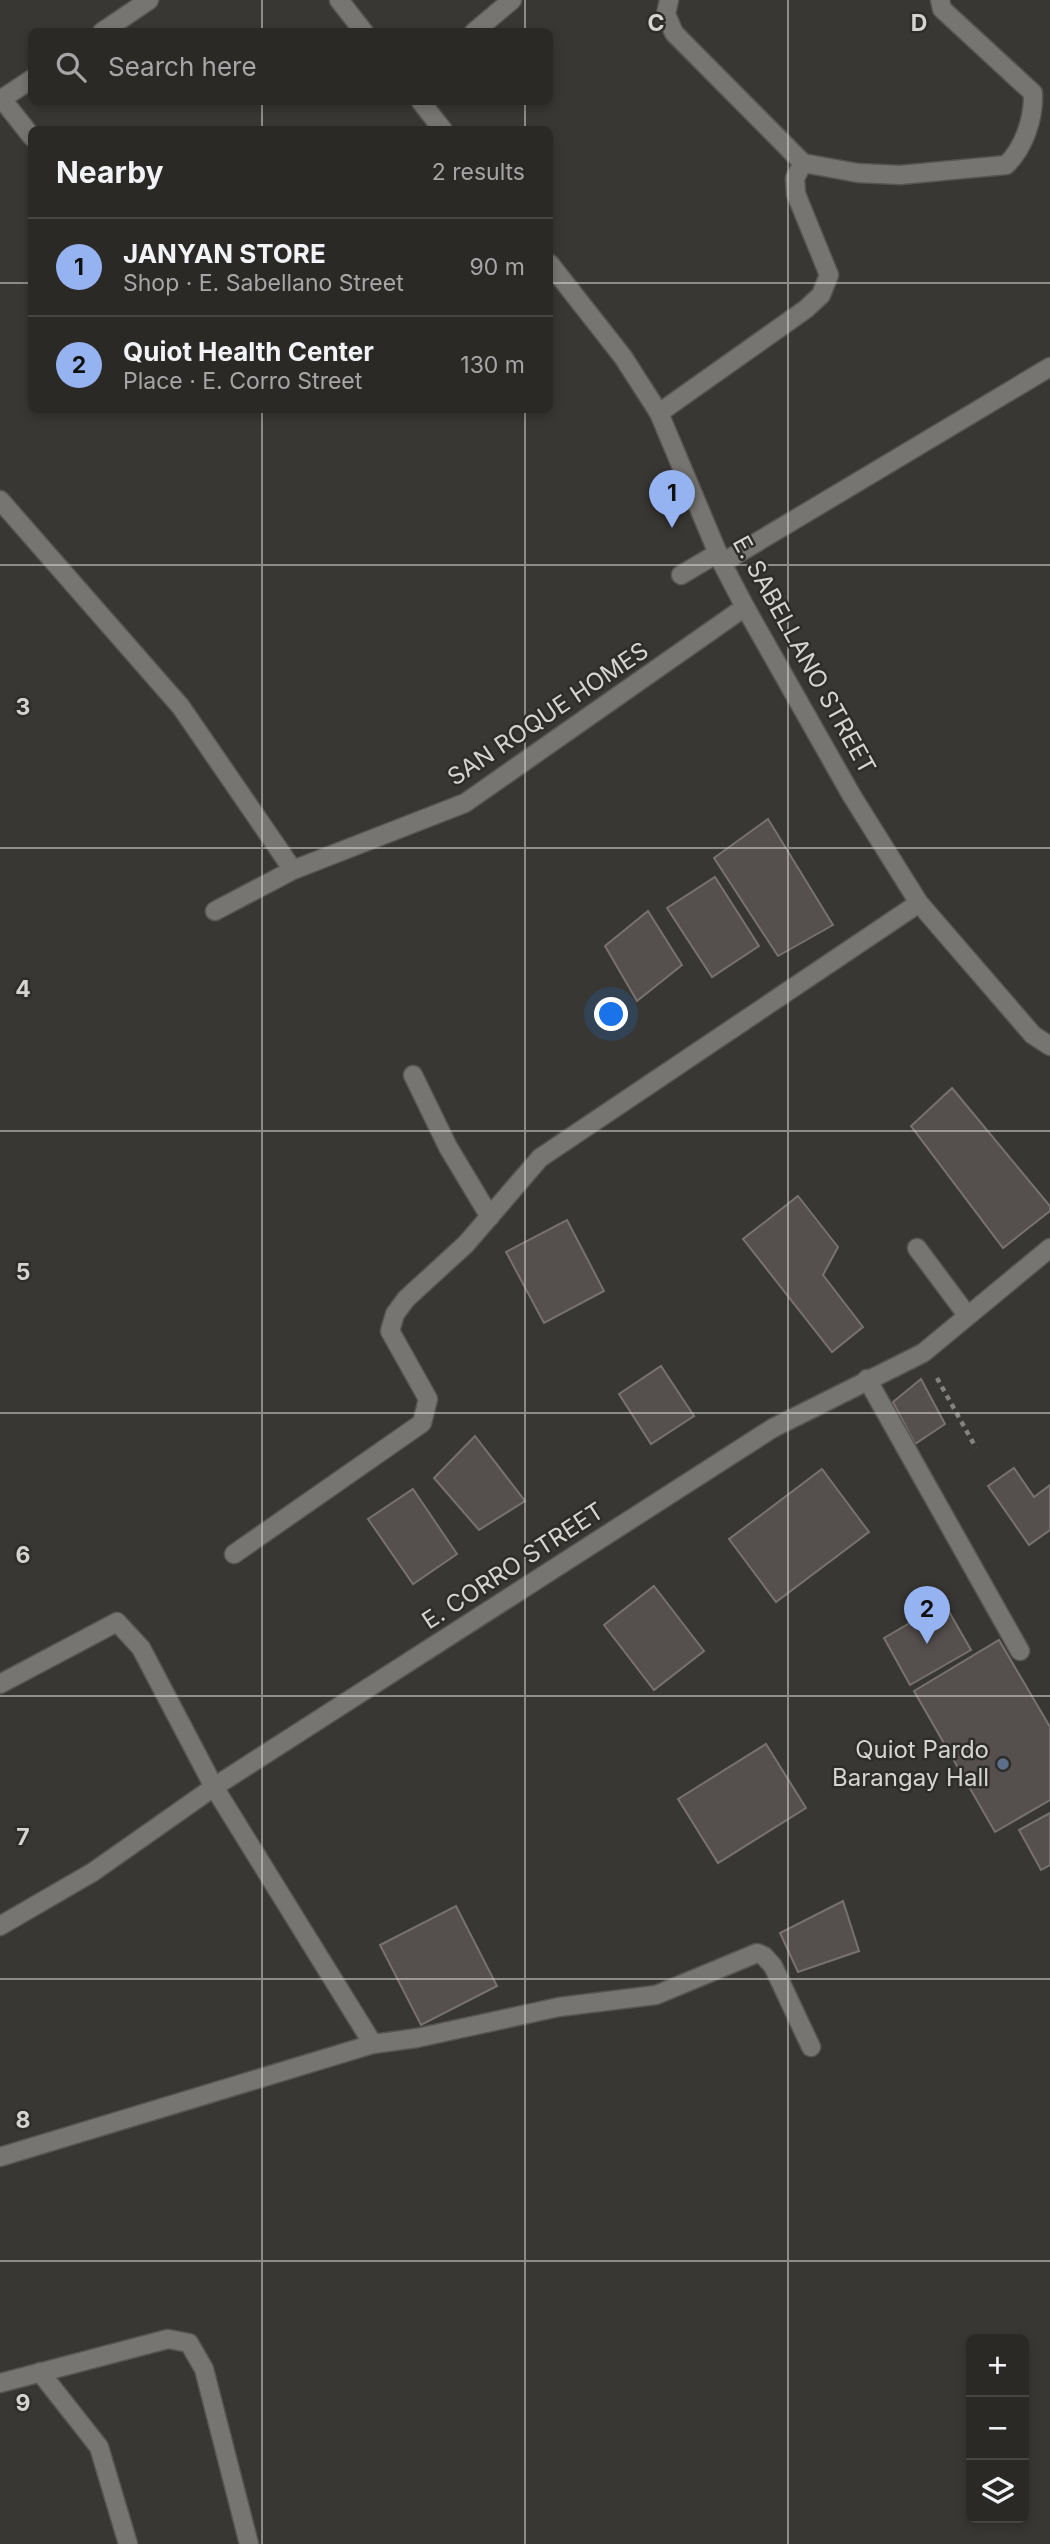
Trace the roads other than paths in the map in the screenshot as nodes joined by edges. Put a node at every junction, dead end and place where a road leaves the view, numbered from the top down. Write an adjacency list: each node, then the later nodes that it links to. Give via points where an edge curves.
1 (149, 0): 6 (street)
2 (339, 0): 7 (street)
3 (512, 0): 8 (street)
4 (669, 0): 14 (street, via 666,15 674,33)
5 (940, 0): 14 (street, via 942,9 1033,93 1032,114 1013,159 1006,165 900,175)
6 (109, 28)
7 (362, 28)
8 (479, 28)
9 (28, 82): 10 (street)
10 (1, 100): 13 (street)
11 (423, 105): 12 (street)
12 (440, 126)
13 (28, 131)
14 (803, 163): 17 (street, via 795,178 796,194 829,275 821,295)
15 (553, 268): 17 (street, E. SABELLANO STREET, via 623,357)
16 (1050, 366): 19 (street)
17 (659, 413): 19 (street, E. SABELLANO STREET)
18 (0, 500): 22 (street, via 181,707)
19 (720, 558): 20 (street); 21 (street, E. SABELLANO STREET)
20 (681, 575)
21 (745, 607): 22 (street, SAN ROQUE HOMES, via 465,803); 23 (street, E. SABELLANO STREET)
22 (293, 870): 24 (street, SAN ROQUE HOMES)
23 (919, 904): 25 (street, E. SABELLANO STREET, via 1033,1035); 27 (street, via 540,1158)
24 (215, 911)
25 (1050, 1046)
26 (412, 1075): 27 (street)
27 (490, 1217): 32 (street, via 394,1314 390,1331 428,1399 422,1423)
28 (917, 1248): 30 (street)
29 (1050, 1248): 30 (street, E. CORRO STREET)
30 (967, 1315): 31 (street, E. CORRO STREET, via 923,1353)
31 (867, 1379): 33 (street); 35 (street, E. CORRO STREET, via 773,1428)
32 (234, 1554)
33 (1020, 1651)
34 (0, 1684): 35 (street, via 117,1622 141,1648)
35 (214, 1787): 36 (street, E. CORRO STREET, via 93,1872); 37 (street)
36 (0, 1926)
37 (373, 2044): 38 (street, via 559,2007 656,1995 757,1953 773,1966); 39 (street)
38 (811, 2047)
39 (0, 2157)
40 (40, 2372): 41 (street); 42 (street, via 99,2447); 43 (street, via 168,2339 189,2343 204,2369)
41 (0, 2383)
42 (128, 2544)
43 (249, 2544)

